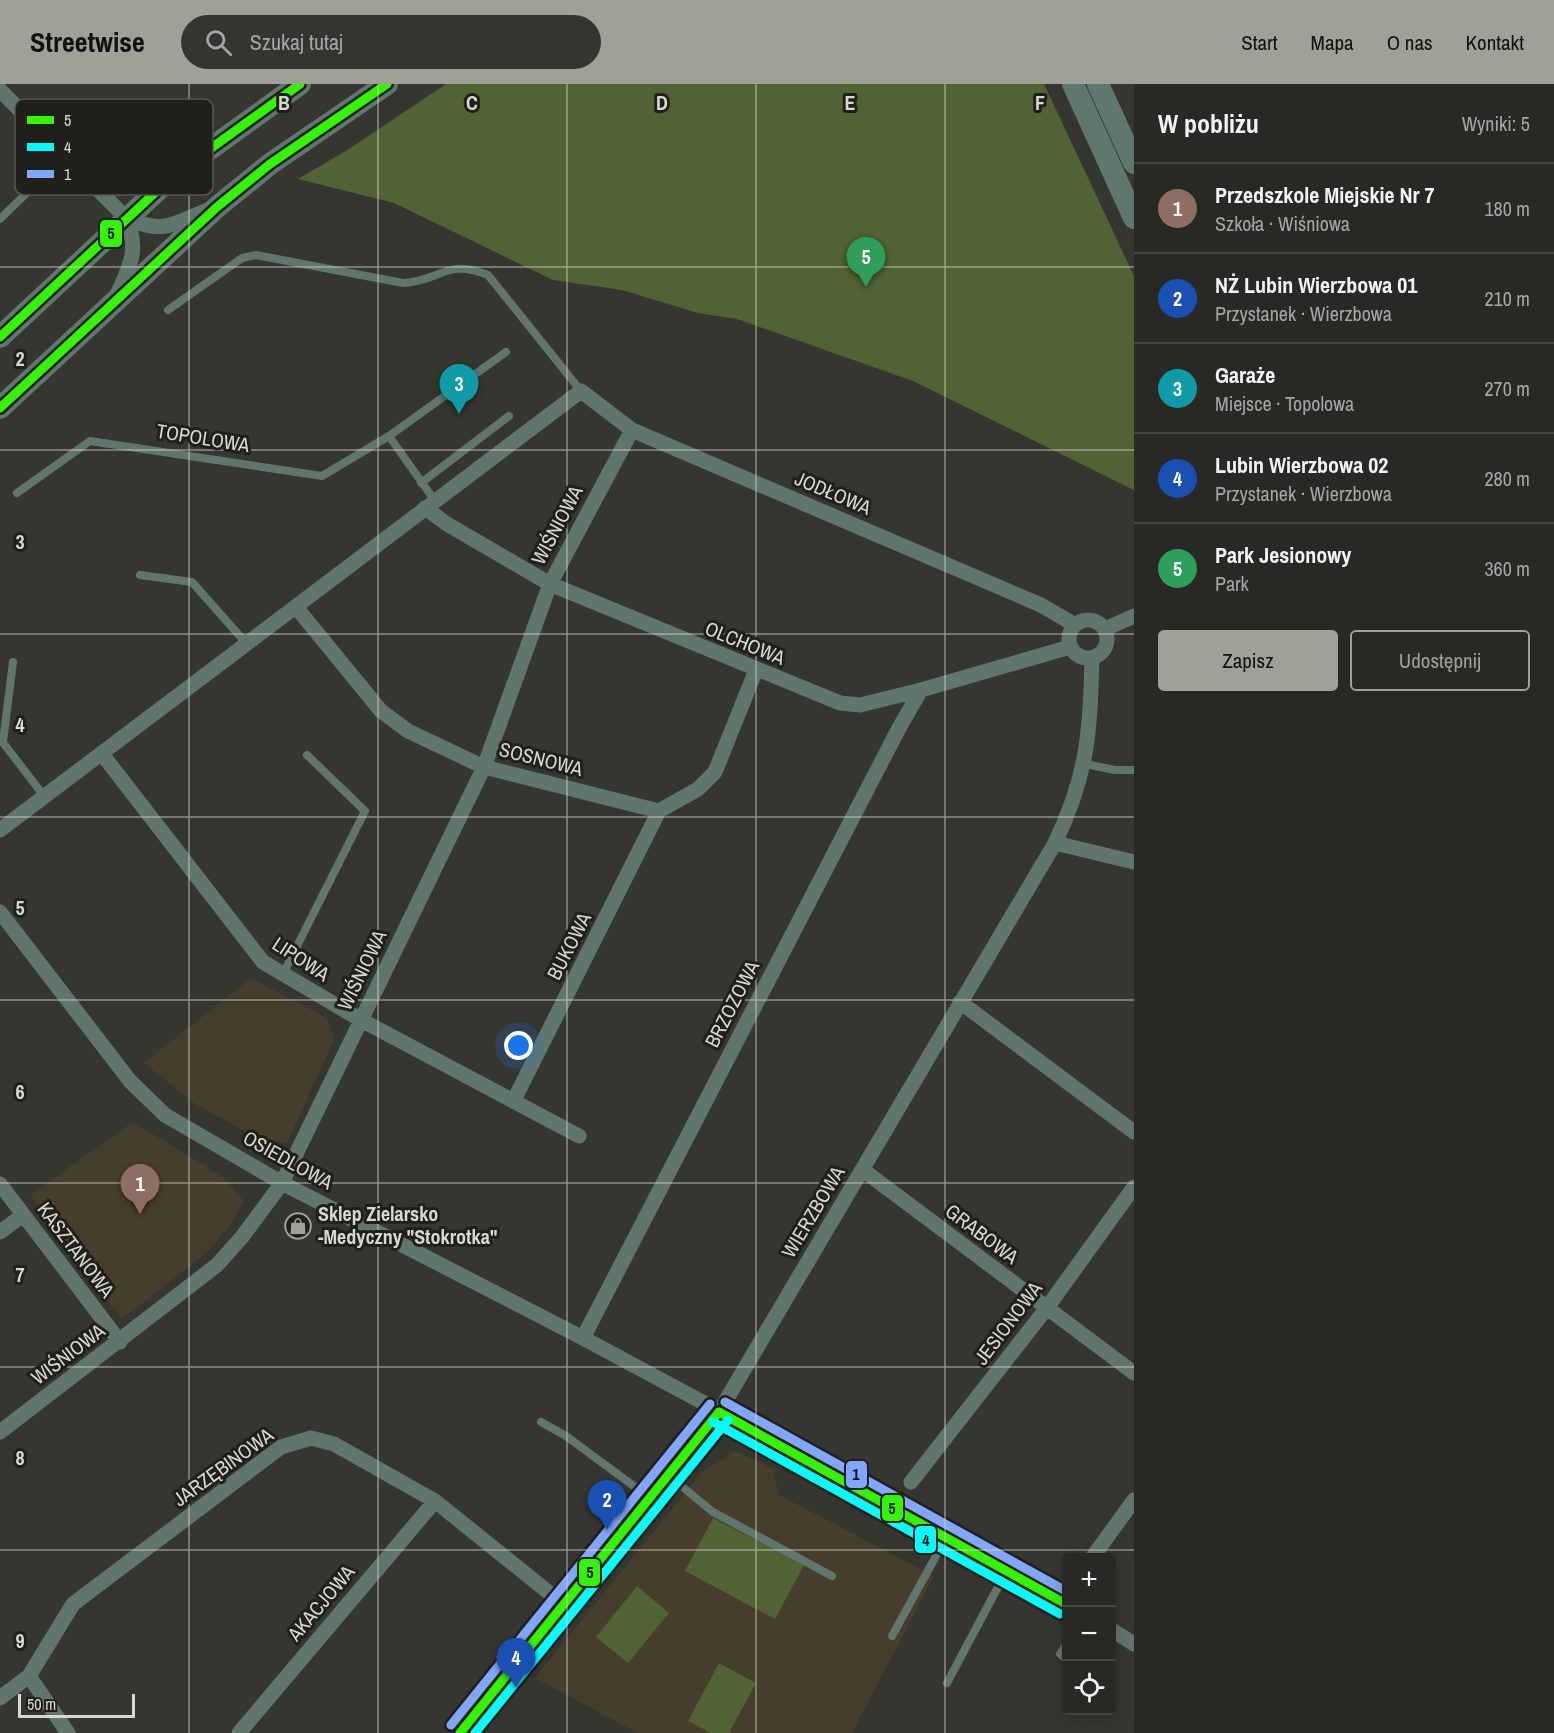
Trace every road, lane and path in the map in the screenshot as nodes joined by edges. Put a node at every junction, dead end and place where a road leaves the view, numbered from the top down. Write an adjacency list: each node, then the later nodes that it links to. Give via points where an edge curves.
1 (300, 84): 7 (main road)
2 (387, 84): 12 (main road, via 270,164)
3 (1072, 84): 14 (main road)
4 (1098, 84): 8 (main road)
5 (0, 90): 6 (street)
6 (15, 105)
7 (213, 147)
8 (1134, 164)
9 (25, 195): 15 (lane)
10 (103, 195): 13 (street)
11 (152, 195): 13 (main road)
12 (217, 207): 13 (street, via 161,228); 16 (main road)
13 (126, 218): 16 (street, via 134,247); 18 (main road)
14 (1134, 218)
15 (0, 219)
16 (116, 297): 21 (main road)
17 (168, 310): 20 (lane, via 242,258 256,255 403,283 417,283 458,267 471,268 488,275)
18 (0, 338)
19 (506, 352): 24 (lane, TOPOLOWA)
20 (581, 391): 23 (street, JODŁOWA); 27 (street)
21 (0, 408)
22 (509, 416): 25 (lane)
23 (632, 430): 29 (street, WIŚNIOWA); 32 (street, JODŁOWA, via 1041,605)
24 (389, 436): 25 (lane); 26 (lane, TOPOLOWA, via 322,476 90,441)
25 (421, 483): 27 (lane)
26 (17, 493)
27 (430, 504): 29 (street, OLCHOWA, via 447,524); 30 (street)
28 (140, 575): 34 (lane, via 192,582)
29 (550, 584): 38 (street, OLCHOWA); 44 (street, WIŚNIOWA)
30 (296, 607): 34 (street); 44 (street, SOSNOWA, via 394,722)
31 (1134, 616): 33 (street)
32 (1075, 625): 33 (street, via 1091,619); 35 (street)
33 (1105, 629): 36 (street, via 1107,643)
34 (246, 643): 41 (street)
35 (1070, 647): 36 (street, via 1080,656); 39 (street, OLCHOWA)
36 (1092, 658): 43 (street, WIERZBOWA)
37 (13, 662): 40 (lane)
38 (756, 670): 39 (street, OLCHOWA, via 850,705); 47 (street, via 715,772 698,789)
39 (921, 690): 65 (street, BRZOZOWA)
40 (1, 740): 46 (lane)
41 (102, 754): 46 (street); 52 (street, LIPOWA, via 246,945)
42 (307, 755): 52 (lane, via 365,811)
43 (1085, 764): 45 (lane); 49 (street, WIERZBOWA, via 1071,810)
44 (484, 766): 47 (street, SOSNOWA); 54 (street, WIŚNIOWA)
45 (1134, 770)
46 (44, 796): 48 (street)
47 (659, 811): 55 (street, BUKOWA)
48 (0, 830)
49 (1055, 843): 50 (street); 53 (street, WIERZBOWA)
50 (1134, 862)
51 (0, 912): 59 (street, OSIEDLOWA, via 130,1081 158,1109)
52 (282, 976): 54 (street, LIPOWA)
53 (960, 1002): 56 (street); 58 (street, WIERZBOWA)
54 (361, 1020): 55 (street, LIPOWA); 59 (street, WIŚNIOWA)
55 (514, 1100): 57 (street, LIPOWA)
56 (1134, 1132)
57 (579, 1136)
58 (863, 1170): 64 (street, GRABOWA); 68 (street, WIERZBOWA)
59 (282, 1183): 65 (street, OSIEDLOWA); 66 (street, WIŚNIOWA, via 217,1265)
60 (0, 1184): 62 (street, KASZTANOWA)
61 (1134, 1187): 64 (street, JESIONOWA)
62 (23, 1215): 63 (street); 66 (street, KASZTANOWA)
63 (0, 1232)
64 (1046, 1309): 67 (street, GRABOWA); 72 (street, JESIONOWA)
65 (583, 1338): 68 (street, OSIEDLOWA)
66 (120, 1342): 70 (street, WIŚNIOWA)
67 (1134, 1373)
68 (719, 1412): 71 (street, WIERZBOWA); 76 (street, OSIEDLOWA)
69 (541, 1422): 73 (lane)
70 (0, 1432)
71 (668, 1475): 73 (street, WIERZBOWA); 79 (lane, via 713,1512)
72 (911, 1482)
73 (650, 1498): 81 (street, WIERZBOWA)
74 (1134, 1500): 77 (street)
75 (435, 1501): 81 (street, JARZĘBINOWA); 85 (street, JARZĘBINOWA, via 334,1444 311,1438 281,1447 73,1604); 89 (street, AKACJOWA)
76 (947, 1536): 78 (street, OSIEDLOWA); 83 (lane)
77 (1095, 1553)
78 (1007, 1570): 80 (street, OSIEDLOWA); 86 (lane)
79 (832, 1576)
80 (1062, 1597)
81 (563, 1604): 90 (street, WIERZBOWA)
82 (1116, 1633): 84 (street)
83 (892, 1636)
84 (1134, 1644)
85 (29, 1676): 87 (street, JARZĘBINOWA); 88 (street)
86 (947, 1683)
87 (0, 1698)
88 (68, 1733)
89 (239, 1733)
90 (460, 1733)

